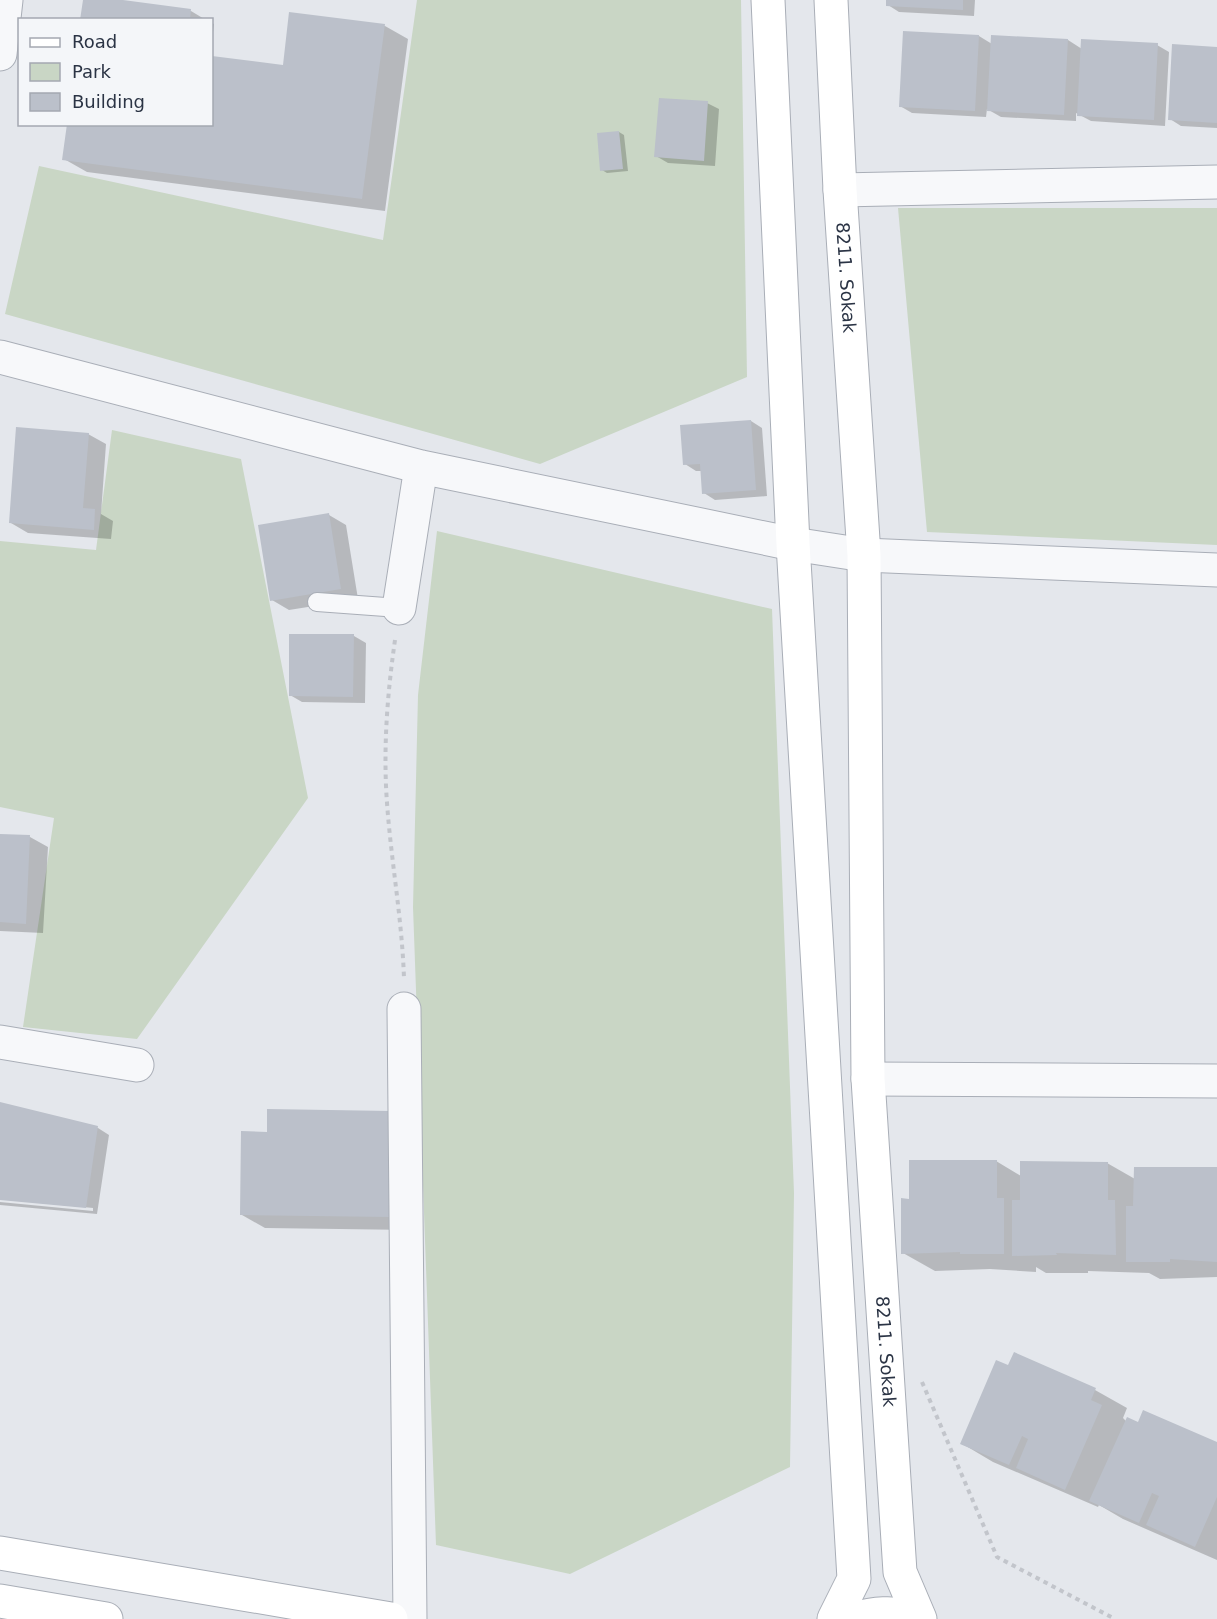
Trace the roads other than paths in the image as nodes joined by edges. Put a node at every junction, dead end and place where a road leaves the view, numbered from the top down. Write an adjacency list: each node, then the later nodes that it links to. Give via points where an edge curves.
1 (6, 0): 4 (street)
2 (768, 0): 9 (street)
3 (831, 0): 6 (street, 8211. Sokak)
4 (0, 54)
5 (1217, 182): 6 (street)
6 (840, 190): 10 (street, 8211. Sokak)
7 (0, 357): 8 (street)
8 (421, 467): 9 (street); 13 (street)
9 (793, 544): 10 (street); 25 (street, via 854,1579)
10 (864, 555): 11 (street); 17 (street, 8211. Sokak)
11 (1217, 570)
12 (317, 602): 13 (lane)
13 (399, 608)
14 (404, 1009): 24 (street)
15 (0, 1042): 16 (street)
16 (137, 1065)
17 (868, 1079): 18 (street); 28 (street, 8211. Sokak, via 900,1572)
18 (1217, 1082)
19 (0, 1552): 23 (street)
20 (0, 1601): 21 (street)
21 (37, 1613): 22 (street)
22 (105, 1619)
23 (391, 1619)
24 (410, 1619)
25 (834, 1619)
26 (852, 1619): 27 (street, via 873,1613)
27 (914, 1619)
28 (920, 1619)

